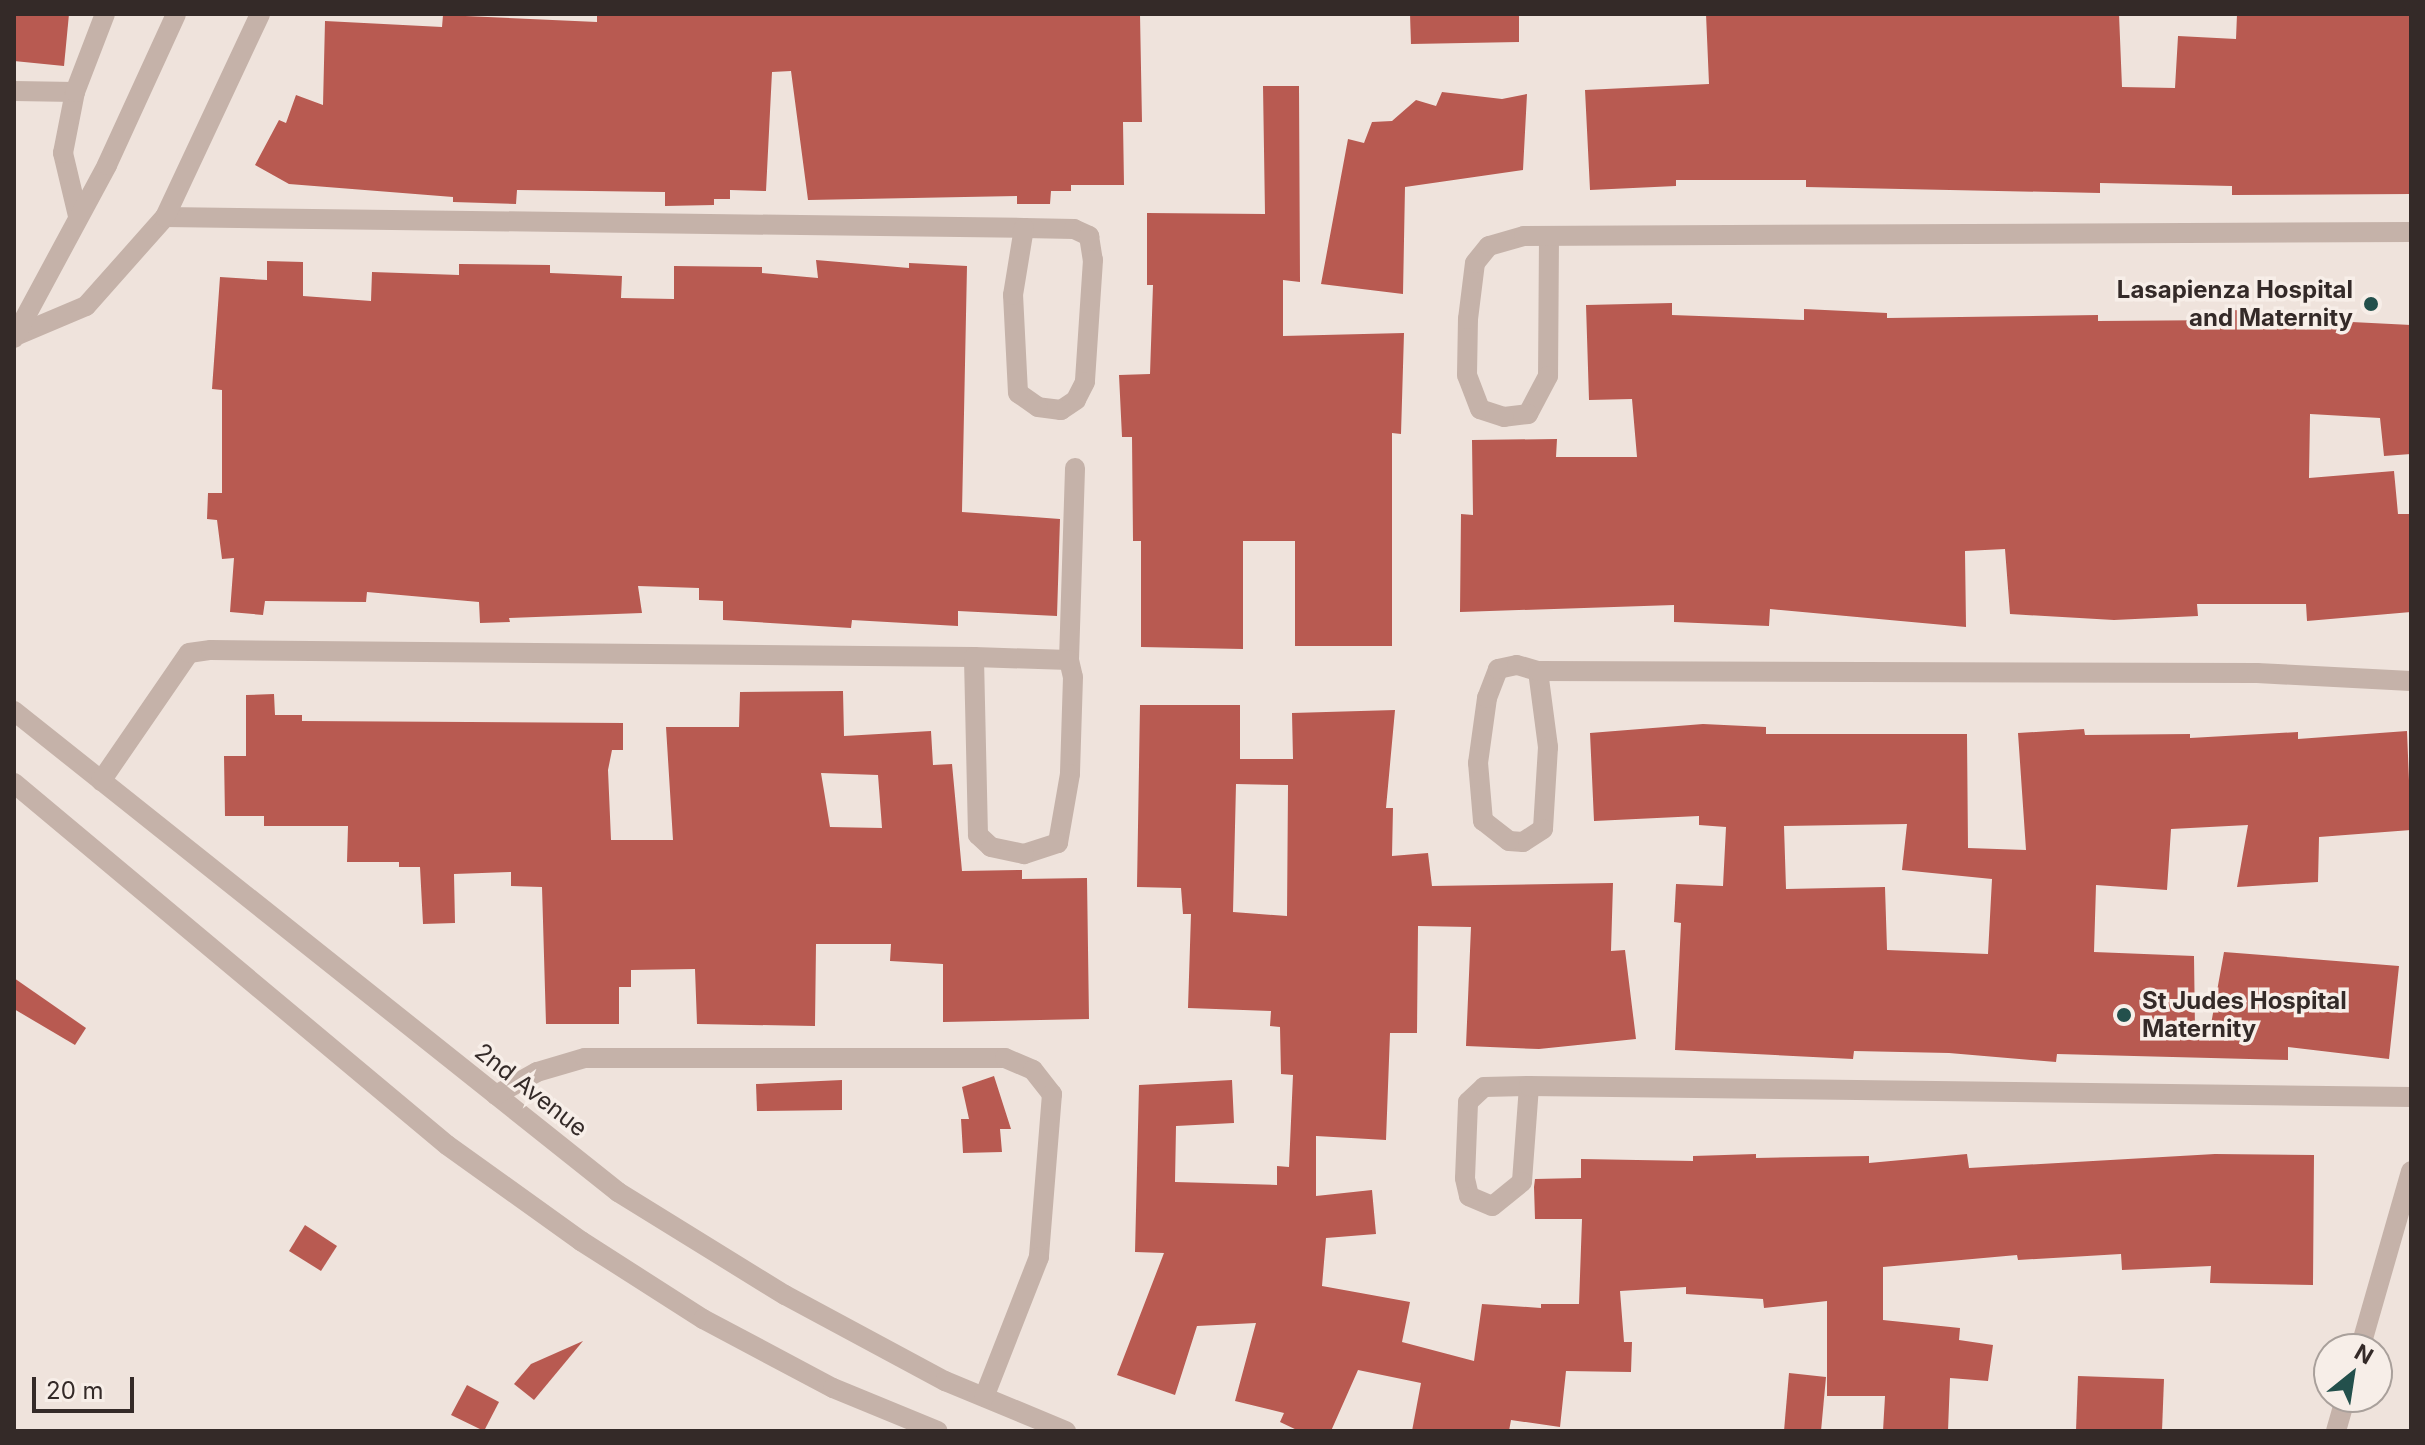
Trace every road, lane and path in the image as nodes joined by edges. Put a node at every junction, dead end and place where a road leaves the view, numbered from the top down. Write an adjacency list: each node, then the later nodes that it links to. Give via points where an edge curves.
1 (105, 14): 5 (street)
2 (176, 14): 6 (street)
3 (260, 14): 7 (street)
4 (14, 91): 5 (street)
5 (75, 92): 6 (street, via 63,153)
6 (78, 216): 11 (street)
7 (165, 217): 8 (street); 11 (street, via 86,306)
8 (1024, 228): 8 (street, via 1074,229 1089,236 1093,260 1085,382 1076,400 1061,410 1038,407 1018,393 1013,295)
9 (2411, 232): 10 (street)
10 (1549, 237): 10 (street, via 1524,236 1489,246 1475,263 1467,375 1480,409 1504,417 1528,414 1548,376)
11 (15, 337)
12 (1075, 468): 14 (street)
13 (974, 657): 14 (street); 14 (street, via 978,835 991,847 1024,854 1058,843 1066,821 1073,677); 18 (street, via 189,653)
14 (1069, 660)
15 (1538, 671): 15 (street, via 1548,747 1543,829 1523,842 1509,841 1483,821 1478,763 1487,698 1498,669 1517,665); 16 (street, via 2257,673)
16 (2411, 681)
17 (14, 711): 18 (street, 2nd Avenue)
18 (101, 781): 21 (street, 2nd Avenue)
19 (14, 783): 26 (street, via 447,1145 581,1241 768,1354 833,1388)
20 (1529, 1086): 20 (street, via 1484,1087 1468,1102 1469,1196 1492,1206 1522,1182); 22 (street)
21 (496, 1095): 25 (street, 2nd Avenue, via 618,1192 682,1232 785,1295); 25 (street, via 537,1072 585,1058 1005,1058 1033,1070 1052,1094 1039,1257)
22 (2411, 1097)
23 (2411, 1171): 24 (street)
24 (2365, 1333)
25 (984, 1397): 27 (street, 2nd Avenue)
26 (938, 1431)
27 (1066, 1431)

